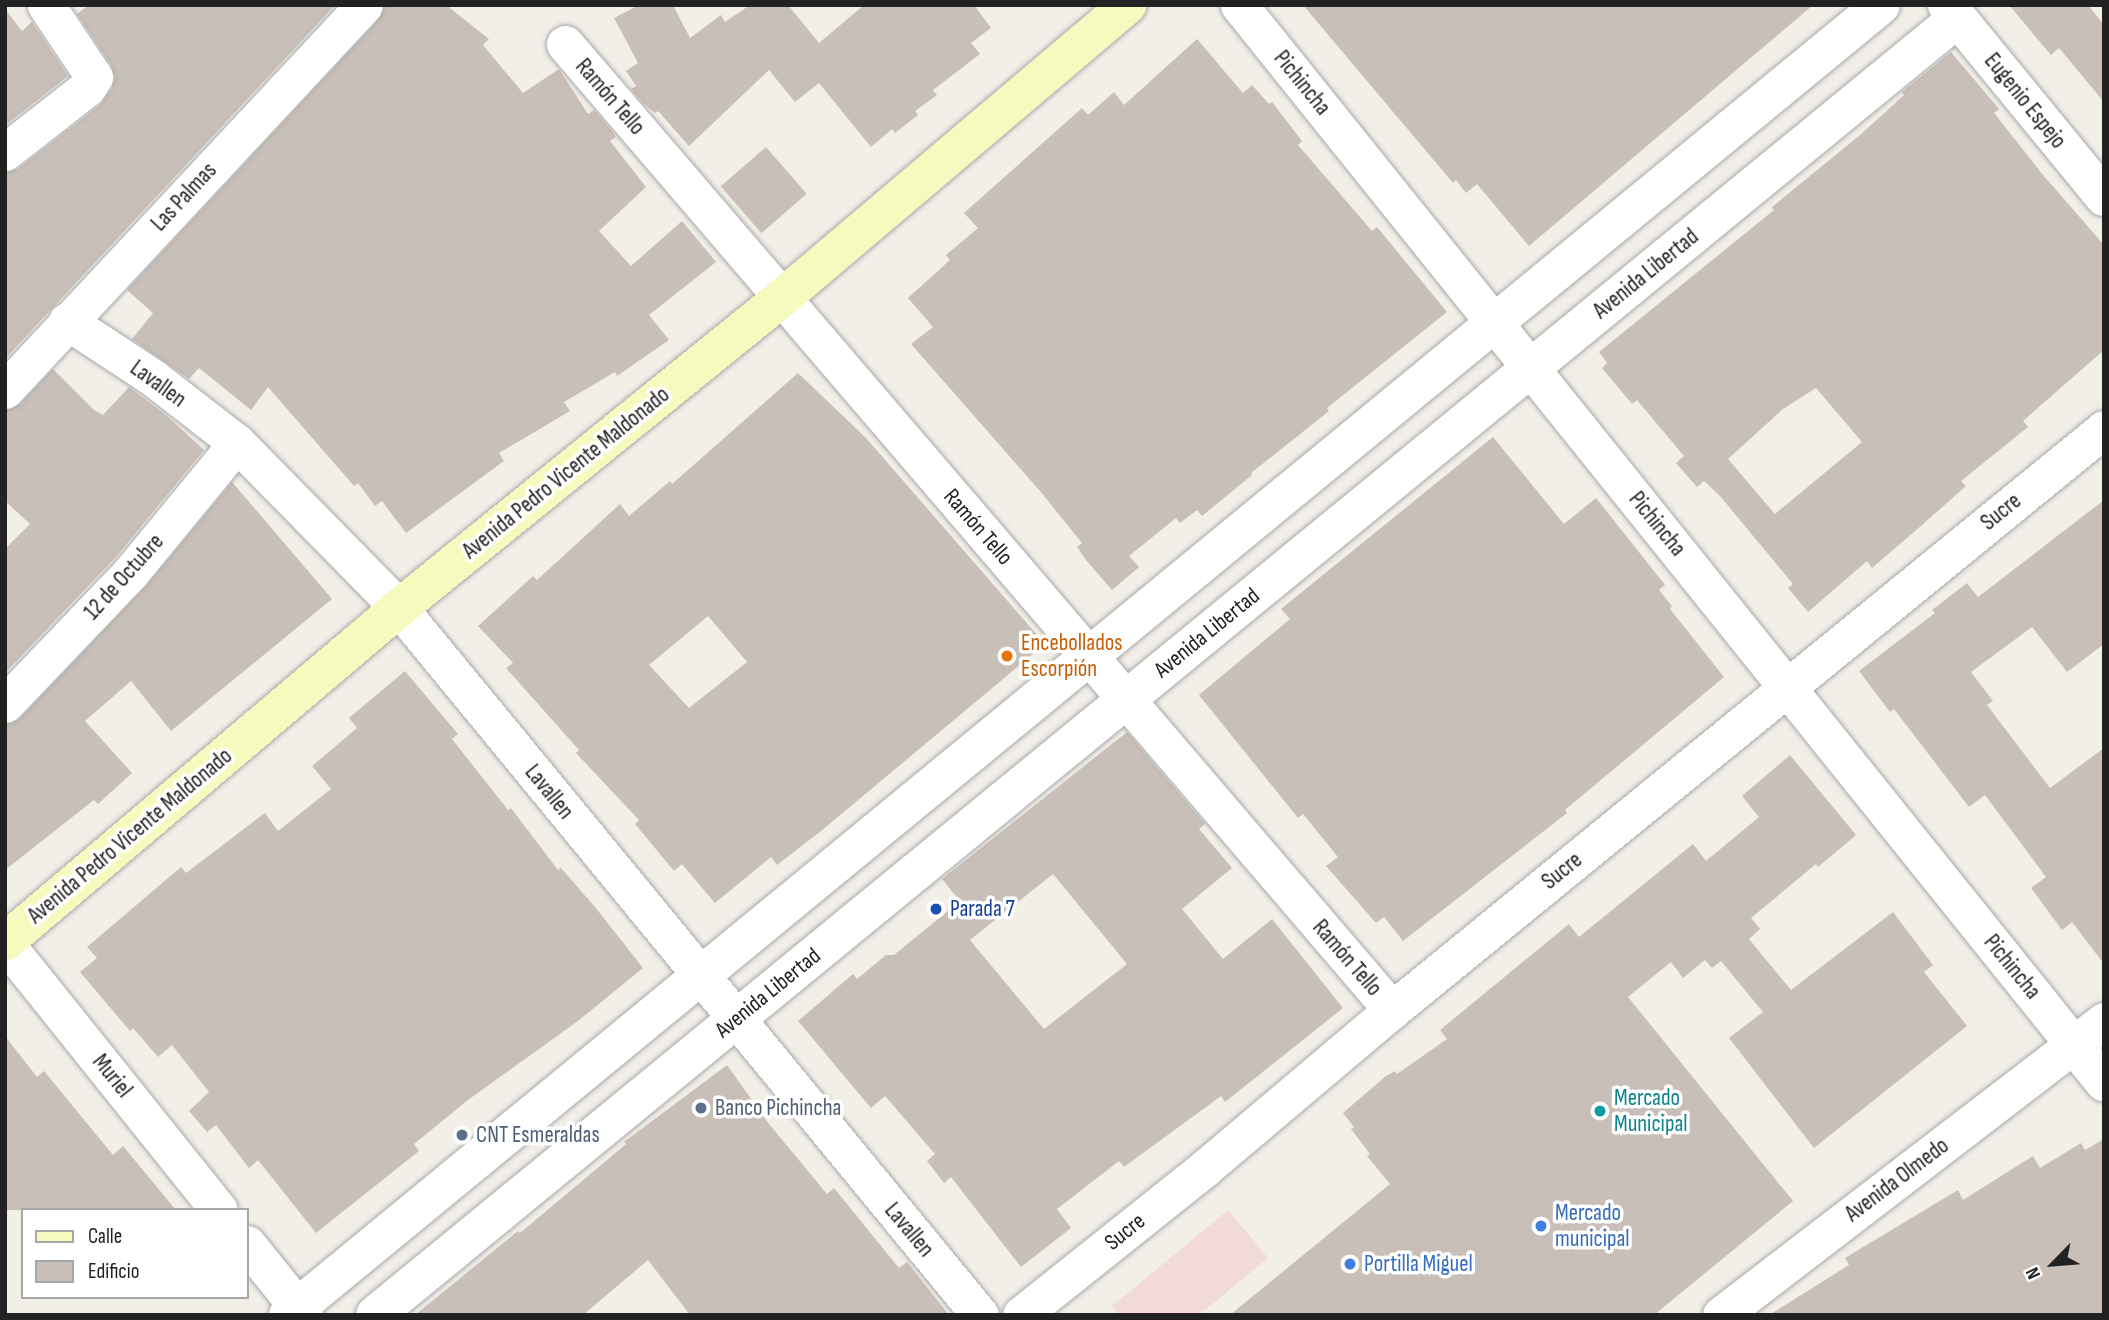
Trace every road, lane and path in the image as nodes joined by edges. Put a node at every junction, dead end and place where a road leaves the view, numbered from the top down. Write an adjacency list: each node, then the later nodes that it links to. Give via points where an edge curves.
1 (364, 5): 11 (street, Las Palmas)
2 (1127, 5): 10 (main road, Avenida Pedro Vicente Maldonado)
3 (1239, 5): 12 (street, Pichincha)
4 (1881, 5): 12 (street)
5 (49, 6): 8 (street, via 94,77 87,88)
6 (1960, 10): 9 (street, Eugenio Espejo); 13 (street, Avenida Libertad)
7 (565, 44): 10 (street, Ramón Tello)
8 (5, 152)
9 (2104, 198)
10 (782, 298): 17 (main road, Avenida Pedro Vicente Maldonado); 18 (street, Ramón Tello)
11 (67, 321): 14 (street, Las Palmas); 16 (street, Lavallen, via 152,377)
12 (1495, 323): 13 (street, Pichincha); 18 (street)
13 (1531, 368): 19 (street, Pichincha); 20 (street, Avenida Libertad)
14 (5, 390)
15 (2104, 429): 19 (street, Sucre)
16 (237, 443): 17 (street, Lavallen); 21 (street, 12 de Octubre, via 131,572)
17 (398, 608): 22 (main road, Avenida Pedro Vicente Maldonado); 23 (street, Lavallen)
18 (1089, 656): 20 (street, Ramón Tello); 23 (street)
19 (1787, 685): 24 (street, Sucre); 27 (street, Pichincha)
20 (1126, 700): 24 (street, Ramón Tello); 25 (street, Avenida Libertad)
21 (5, 704)
22 (5, 943): 29 (street, Muriel)
23 (699, 977): 25 (street, Lavallen); 31 (street)
24 (1392, 1010): 34 (street, Sucre)
25 (735, 1020): 32 (street, Avenida Libertad); 33 (street, Lavallen)
26 (2104, 1021): 27 (street, Avenida Olmedo)
27 (2074, 1045): 28 (street); 35 (street, Avenida Olmedo)
28 (2104, 1082)
29 (217, 1208)
30 (248, 1245): 31 (street)
31 (297, 1312)
32 (375, 1315)
33 (980, 1315)
34 (1021, 1315)
35 (1721, 1315)

